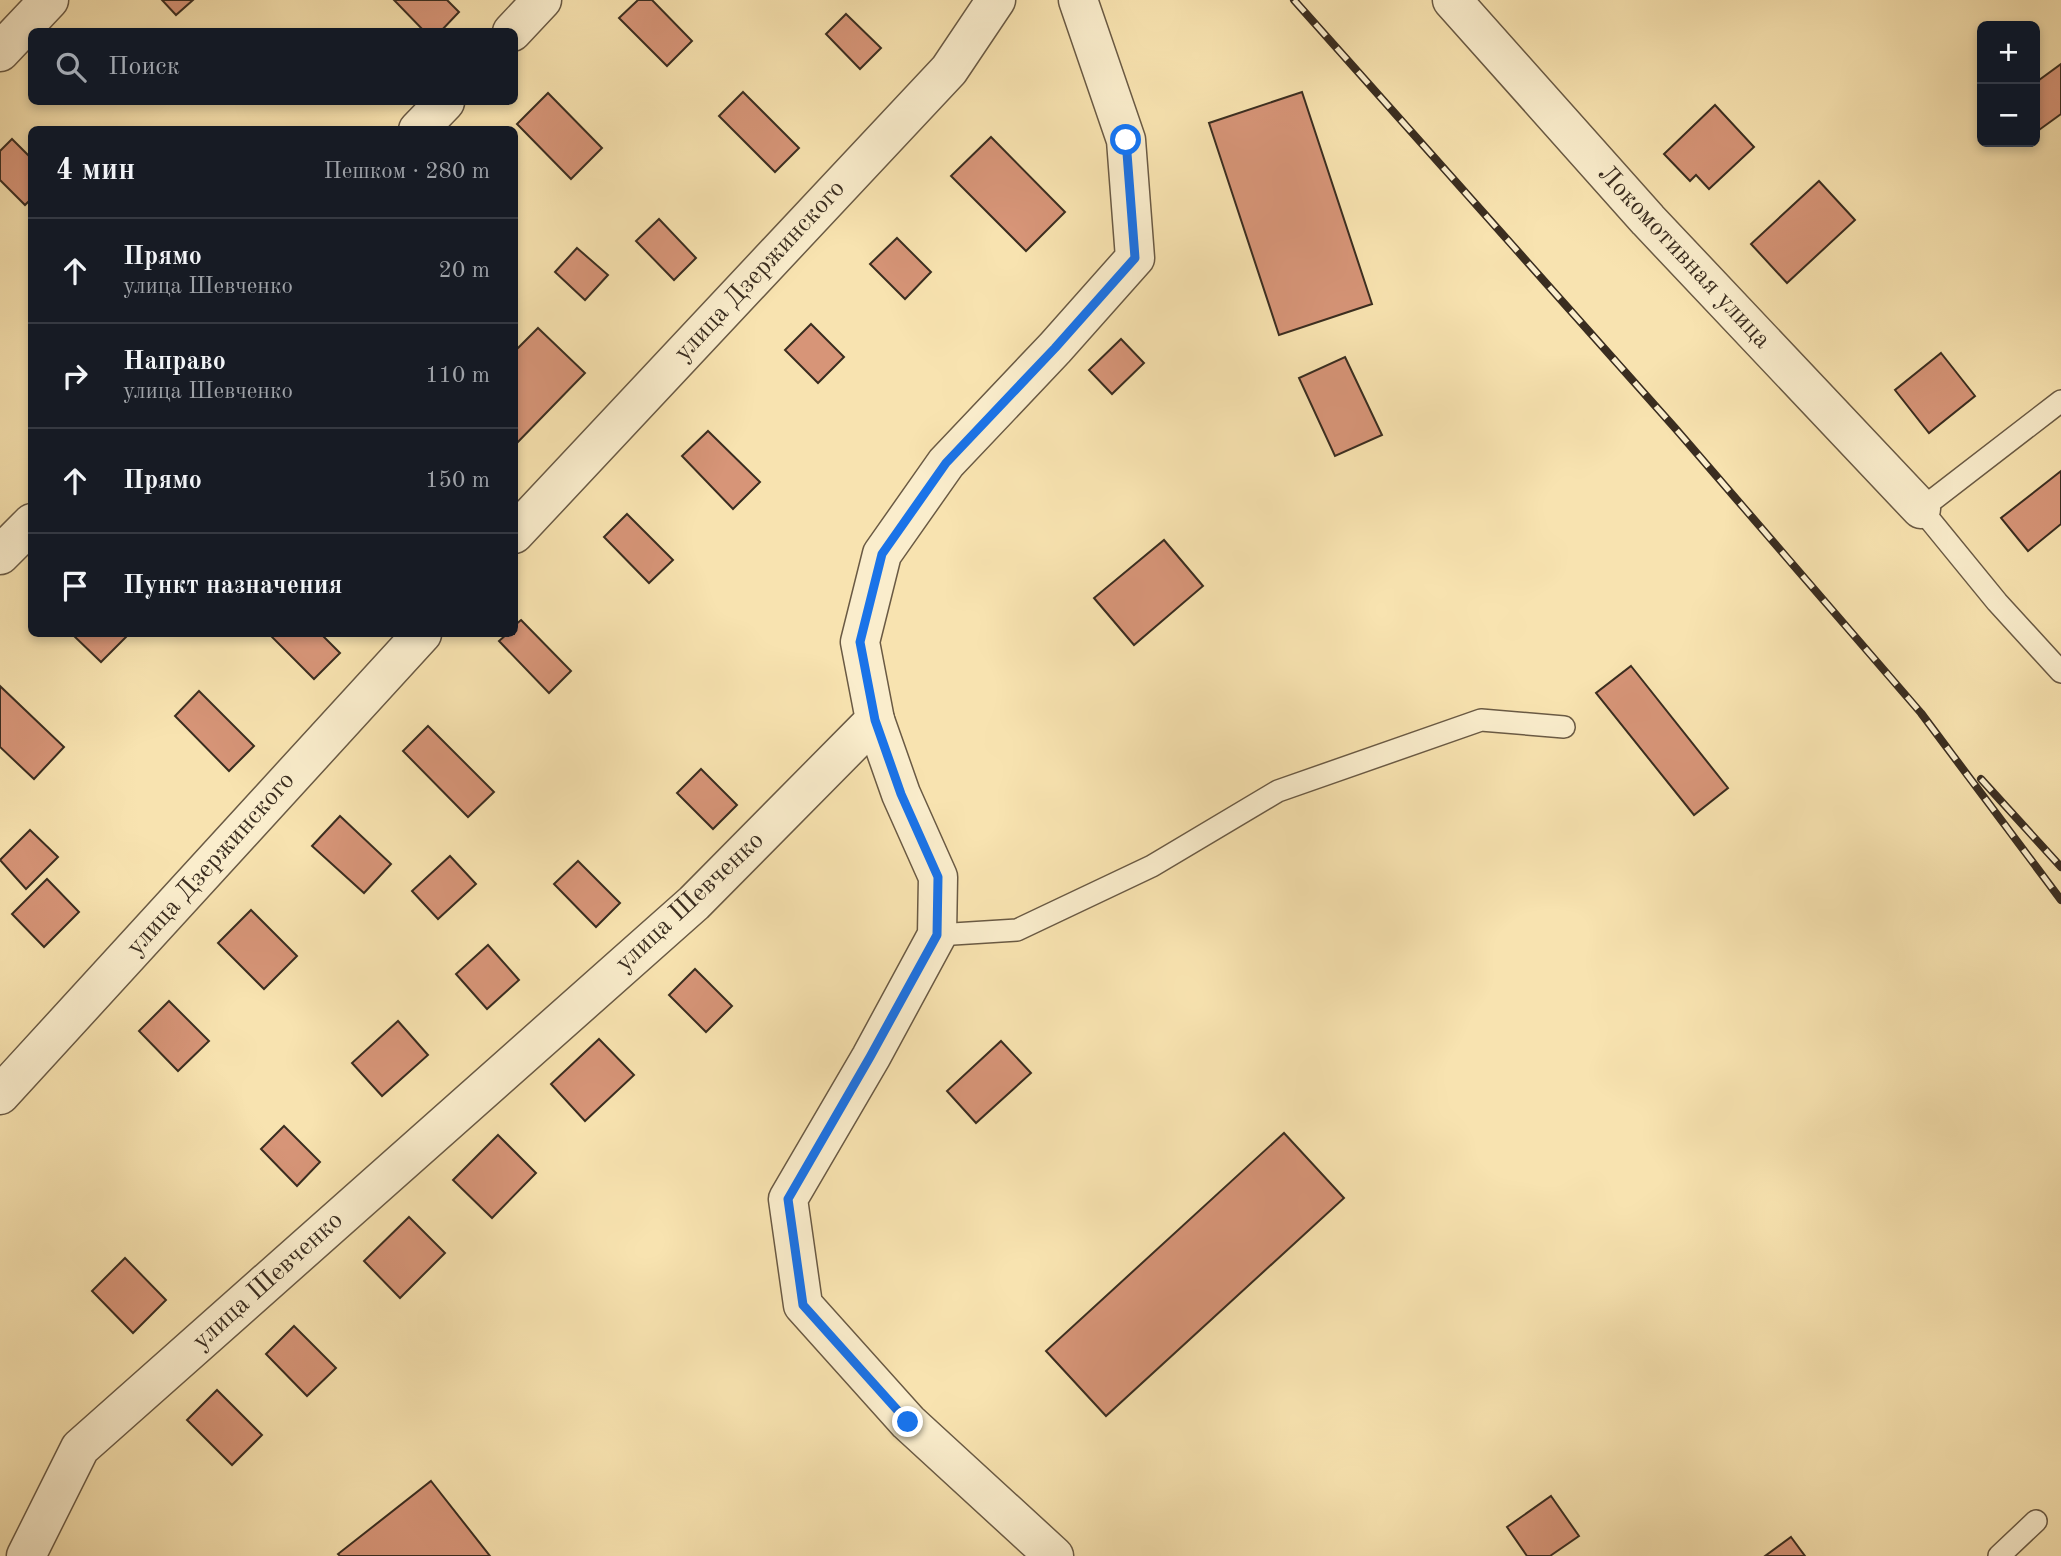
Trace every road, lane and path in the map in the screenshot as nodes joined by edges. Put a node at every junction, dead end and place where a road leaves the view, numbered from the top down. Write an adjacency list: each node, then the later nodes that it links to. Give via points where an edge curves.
1 (49, 0): 7 (street)
2 (542, 0): 6 (street)
3 (996, 0): 13 (street, улица Дзержинского, via 948,70)
4 (1078, 0): 17 (street, via 1126,140 1135,258 946,463 882,554 860,642)
5 (1452, 0): 11 (street, Локомотивная улица, via 1648,220)
6 (516, 28)
7 (0, 52)
8 (442, 105): 9 (street)
9 (422, 126)
10 (2061, 401): 11 (lane)
11 (1921, 509): 16 (lane)
12 (28, 527): 14 (street)
13 (518, 530)
14 (0, 555)
15 (419, 637): 20 (street, улица Дзержинского)
16 (2061, 672)
17 (875, 720): 19 (street, via 938,877); 22 (street, улица Шевченко, via 694,904 79,1448)
18 (1564, 727): 19 (lane, via 1481,720 1278,791 1152,866 1017,930)
19 (937, 935): 23 (street, via 788,1199 803,1305 908,1422)
20 (0, 1095)
21 (2036, 1521): 24 (lane)
22 (26, 1556)
23 (1054, 1556)
24 (1998, 1556)

